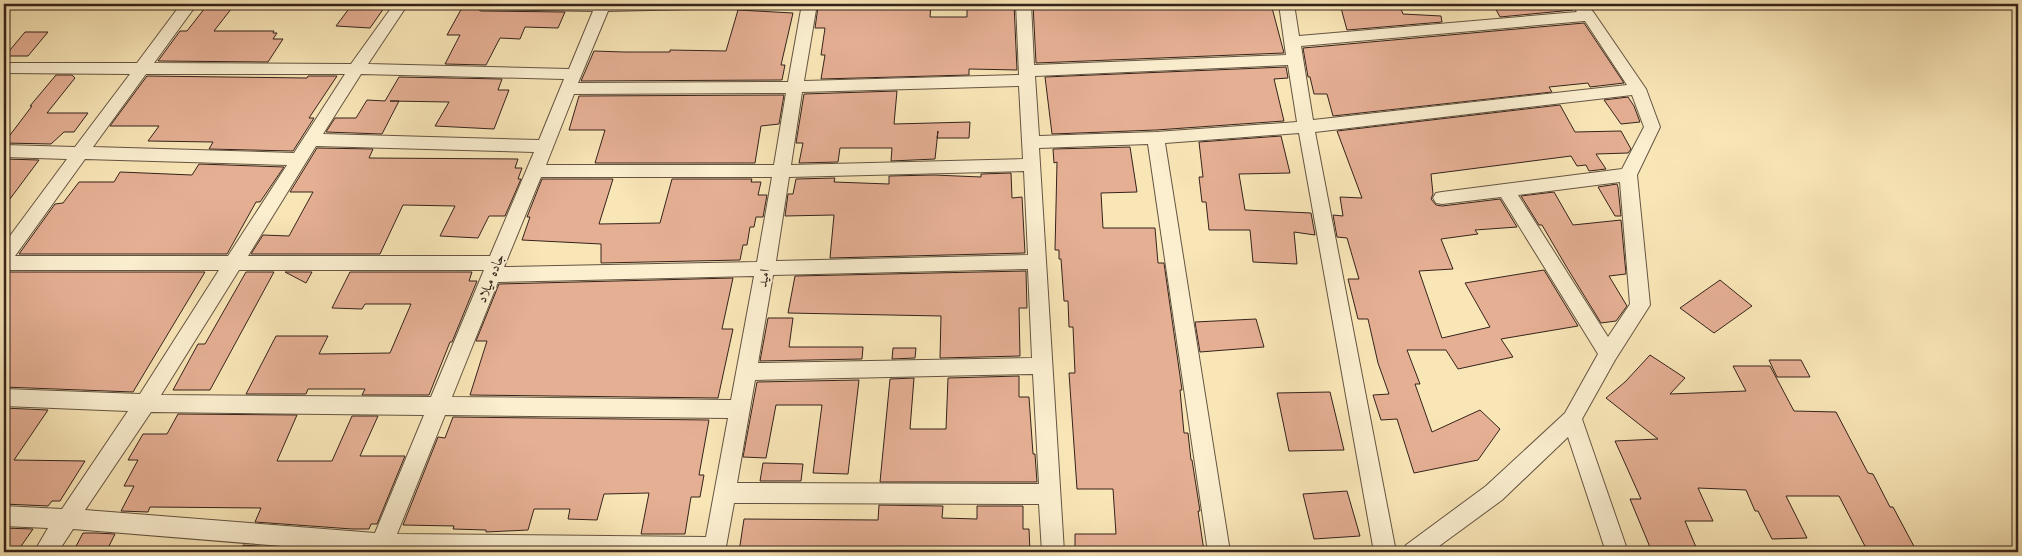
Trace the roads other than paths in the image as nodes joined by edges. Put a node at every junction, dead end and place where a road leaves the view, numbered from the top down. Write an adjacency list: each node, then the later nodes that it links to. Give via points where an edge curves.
1 (189, 4): 12 (street)
2 (401, 4): 13 (street)
3 (481, 4): 8 (street)
4 (693, 4): 8 (street)
5 (808, 4): 16 (street, امید)
6 (1023, 4): 14 (street)
7 (1286, 4): 10 (street)
8 (602, 5): 15 (street, جاده میلاد)
9 (1584, 10): 10 (street); 17 (street)
10 (1294, 51): 14 (street); 18 (street)
11 (4, 68): 12 (street)
12 (143, 69): 13 (street); 24 (street)
13 (356, 69): 15 (street); 20 (street)
14 (1027, 75): 16 (street); 21 (street)
15 (570, 82): 16 (street); 22 (street, جاده میلاد)
16 (795, 87): 27 (street, امید)
17 (1638, 89): 18 (street); 29 (street, via 1652,127)
18 (1306, 127): 19 (street); 55 (street)
19 (1156, 138): 21 (street); 54 (street)
20 (312, 140): 22 (street); 25 (street)
21 (1031, 142): 26 (street)
22 (544, 146): 28 (street, جاده میلاد)
23 (4, 151): 24 (street)
24 (80, 152): 25 (street); 32 (street)
25 (300, 159): 35 (street)
26 (1032, 165): 27 (street); 33 (street)
27 (781, 171): 28 (street); 37 (street, امید)
28 (534, 172): 36 (street, جاده میلاد)
29 (1628, 175): 30 (street); 38 (street, via 1640,305)
30 (1506, 190): 31 (street); 38 (street)
31 (1442, 198)
32 (4, 257)
33 (1038, 262): 37 (street); 39 (street)
34 (4, 263): 35 (street)
35 (234, 263): 36 (street); 42 (street)
36 (494, 269): 37 (street); 43 (street, جاده میلاد)
37 (765, 269): 40 (street, امید)
38 (1608, 354): 45 (street)
39 (1043, 366): 40 (street); 47 (street)
40 (746, 372): 44 (street, امید)
41 (4, 397): 42 (street)
42 (145, 403): 43 (street); 49 (street)
43 (438, 407): 44 (street); 50 (street, جاده میلاد)
44 (740, 409): 46 (street, امید)
45 (1572, 419): 56 (street, via 1494,493); 57 (street)
46 (724, 493): 47 (street); 51 (street, امید)
47 (1050, 494): 53 (street)
48 (4, 516): 49 (street)
49 (67, 519): 50 (street); 52 (street)
50 (380, 548): 51 (street)
51 (714, 550)
52 (45, 552)
53 (1053, 552)
54 (1219, 552)
55 (1385, 552)
56 (1414, 552)
57 (1617, 552)

